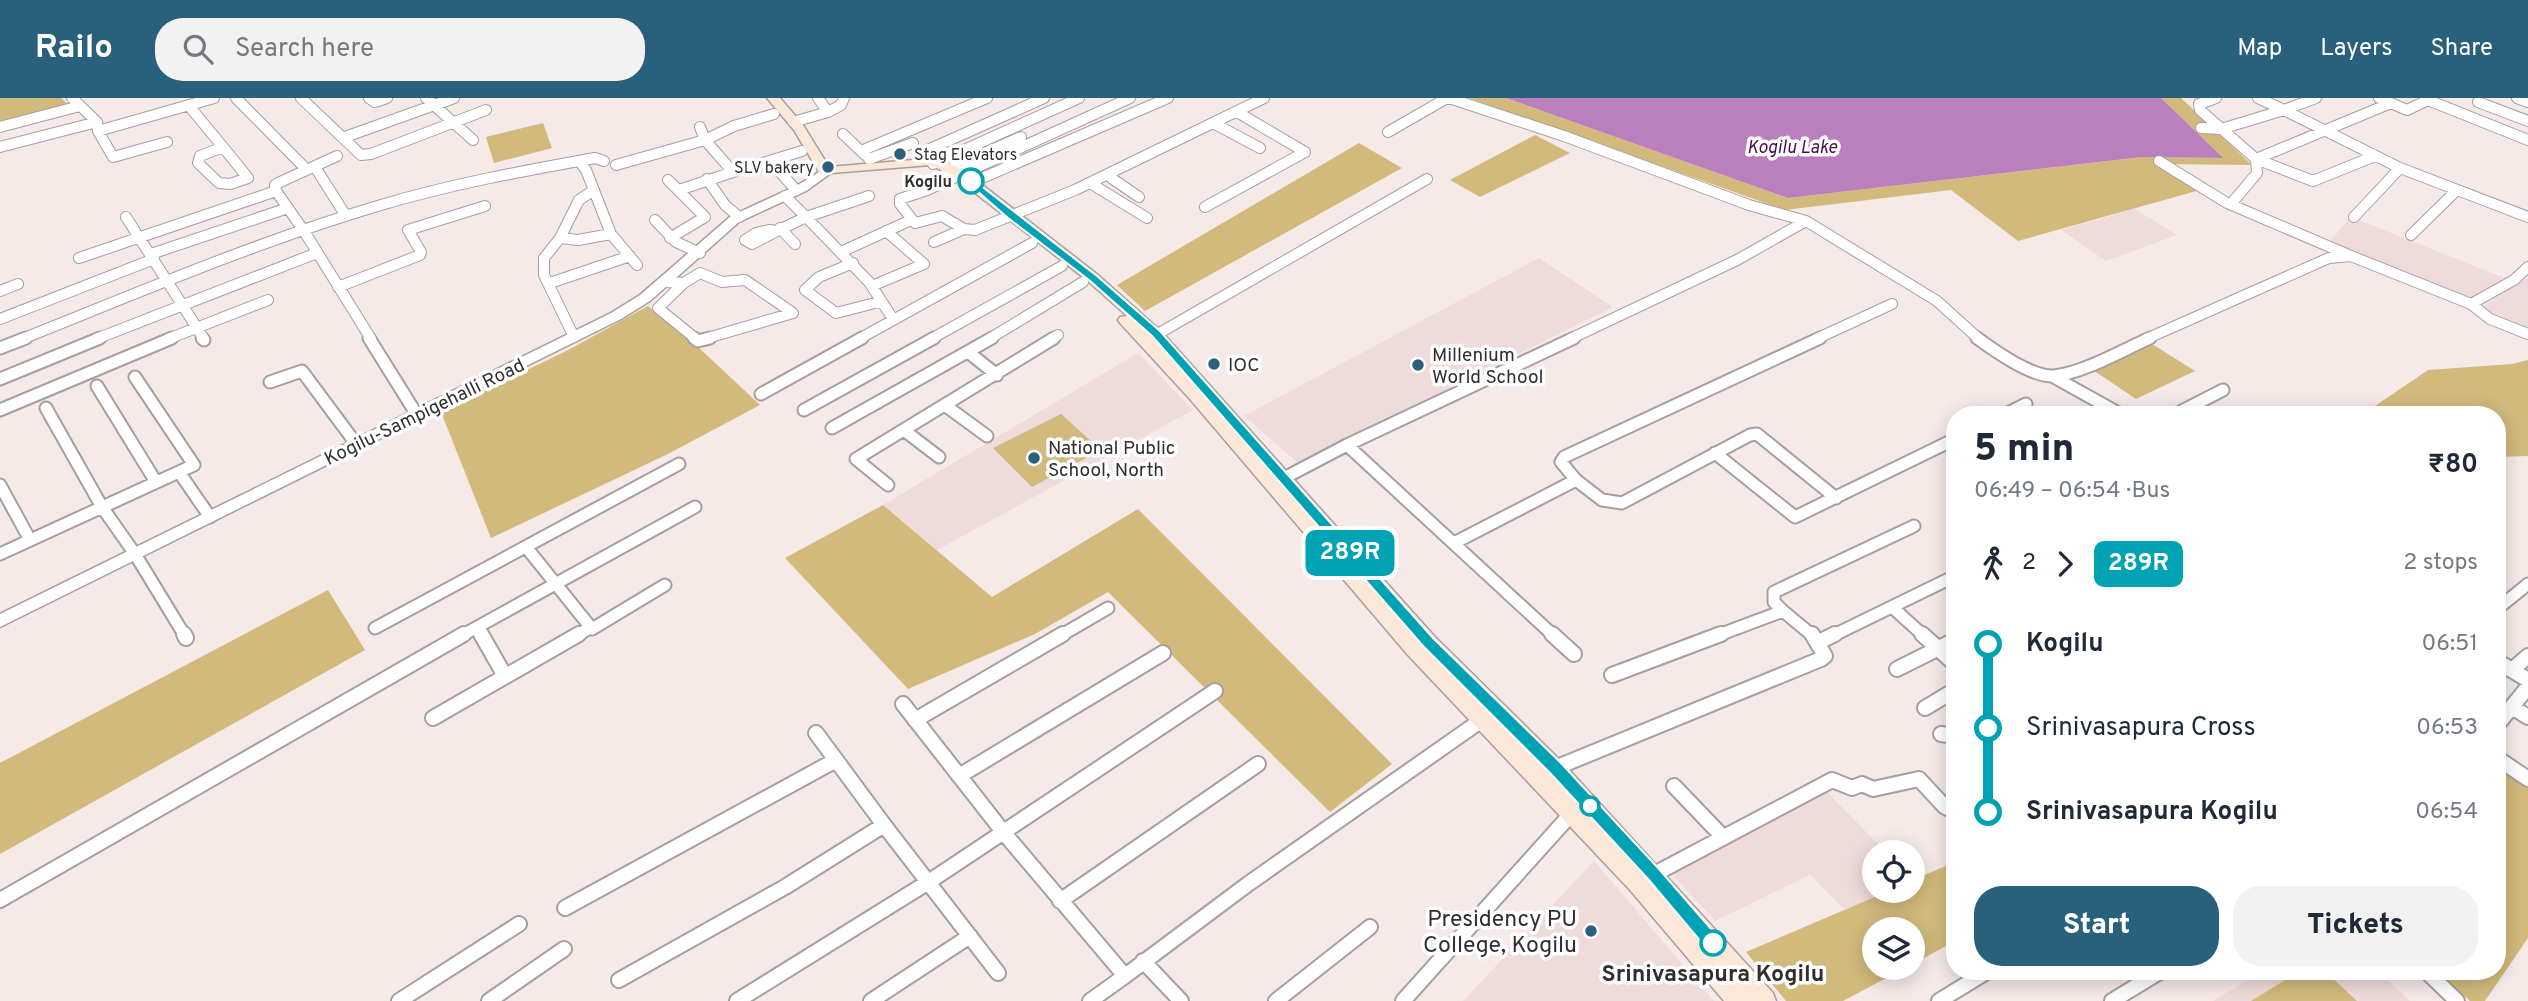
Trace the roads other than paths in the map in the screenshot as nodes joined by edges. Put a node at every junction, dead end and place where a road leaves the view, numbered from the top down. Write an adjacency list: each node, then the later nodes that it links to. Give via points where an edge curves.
1 (72, 98): 30 (street)
2 (214, 98): 31 (street)
3 (236, 98): 73 (street)
4 (301, 98): 51 (street)
5 (369, 98): 6 (street, via 375,102)
6 (387, 98)
7 (426, 98): 29 (street)
8 (454, 98): 29 (street)
9 (762, 98): 37 (main road)
10 (773, 98): 40 (main road)
11 (818, 98): 34 (street)
12 (844, 98): 34 (street)
13 (987, 98): 50 (street)
14 (1044, 98): 75 (street)
15 (1079, 98): 75 (street)
16 (1130, 98): 75 (street)
17 (1168, 98): 75 (street)
18 (1264, 98): 35 (street)
19 (1448, 98): 47 (street); 104 (street)
20 (2216, 98): 46 (street, via 2199,104)
21 (2258, 98): 33 (street)
22 (2316, 98): 33 (street)
23 (2379, 98): 28 (street)
24 (2517, 98): 27 (street)
25 (2430, 99): 28 (street, via 2407,110); 36 (street)
26 (2482, 100): 36 (street); 38 (street)
27 (2528, 102)
28 (2391, 103): 48 (street)
29 (434, 105): 39 (street); 51 (street)
30 (80, 106): 42 (street); 43 (street)
31 (189, 106): 42 (street); 60 (street)
32 (486, 110): 39 (street)
33 (2284, 110): 46 (street); 48 (street)
34 (828, 112): 40 (street)
35 (1237, 112): 41 (street); 92 (street, via 1305,152)
36 (2460, 113): 54 (street)
37 (774, 114): 52 (main road); 56 (street)
38 (2528, 121)
39 (452, 122): 51 (street, via 365,155); 55 (street)
40 (793, 122): 52 (main road)
41 (1213, 123): 61 (street); 78 (street)
42 (98, 126): 57 (street, via 113,157); 59 (street)
43 (0, 127)
44 (700, 127): 56 (street)
45 (2201, 128): 46 (street)
46 (2221, 129): 66 (street)
47 (1388, 132)
48 (2327, 132): 65 (street); 66 (street)
49 (843, 134): 63 (street)
50 (901, 135): 58 (street); 63 (street)
51 (345, 136)
52 (798, 136): 62 (main road); 77 (main road)
53 (1021, 137): 75 (street)
54 (2528, 139)
55 (473, 140)
56 (705, 140): 72 (street); 76 (street)
57 (167, 142)
58 (914, 143): 71 (street); 75 (street)
59 (0, 147)
60 (223, 147): 60 (street, via 248,175 248,178 222,186 198,163 200,156)
61 (1260, 148)
62 (802, 151): 69 (street); 77 (main road)
63 (861, 151): 71 (street)
64 (337, 156): 73 (street)
65 (2375, 156): 66 (street, via 2313,181); 74 (street)
66 (2256, 159): 90 (street, via 2258,173)
67 (579, 161): 68 (street); 83 (street); 94 (street)
68 (604, 161)
69 (770, 161): 76 (street); 87 (street)
70 (2159, 161): 119 (street, via 2232,207)
71 (872, 162): 75 (main road); 77 (main road)
72 (617, 165)
73 (311, 168): 86 (street, via 275,184); 94 (street)
74 (2400, 168): 85 (street); 99 (street)
75 (947, 169): 77 (main road, via 905,164); 98 (main road); 103 (street, via 900,199)
76 (733, 172): 80 (street)
77 (825, 173): 87 (street, Kogilu-Sampigehalli Road)
78 (1107, 175): 82 (street); 89 (street)
79 (1427, 178): 145 (street)
80 (707, 179): 84 (street); 96 (street, via 724,205)
81 (668, 180): 84 (street)
82 (1090, 183): 98 (street); 101 (street)
83 (594, 190): 108 (street); 111 (street, via 579,200)
84 (679, 190): 112 (street, via 705,217)
85 (2457, 190): 100 (street); 109 (street)
86 (276, 191): 93 (street); 110 (street)
87 (790, 193): 96 (street, Kogilu-Sampigehalli Road); 97 (street)
88 (869, 196): 97 (street)
89 (1139, 197)
90 (2231, 204)
91 (485, 206): 132 (street, via 408,230 420,256)
92 (1205, 207)
93 (288, 208): 106 (street); 120 (street)
94 (346, 216): 106 (street)
95 (126, 217): 110 (street)
96 (739, 217): 118 (street, Kogilu-Sampigehalli Road)
97 (806, 217): 114 (street, via 779,230); 116 (street)
98 (1008, 217): 105 (street, via 975,230); 115 (main road); 145 (main road, via 1093,278)
99 (2354, 217)
100 (2528, 217)
101 (1147, 218)
102 (655, 220): 112 (street)
103 (911, 220): 105 (street, via 942,216); 107 (street)
104 (1806, 221): 150 (street, via 1937,302 2013,363); 171 (street, via 1737,260)
105 (964, 229): 113 (street)
106 (304, 231): 117 (street); 125 (street)
107 (886, 231): 116 (street); 131 (street, via 924,264)
108 (611, 234): 111 (street); 128 (street, via 633,260)
109 (2411, 235)
110 (139, 236): 120 (street); 121 (street)
111 (559, 238): 128 (street, via 544,258 544,275)
112 (670, 238): 118 (street)
113 (934, 242)
114 (796, 243)
115 (1032, 243): 123 (main road); 140 (street)
116 (841, 252): 122 (street)
117 (317, 253): 132 (street); 136 (street)
118 (700, 253): 126 (street, Kogilu-Sampigehalli Road)
119 (2351, 256): 138 (street); 150 (street, via 2329,258 2079,369)
120 (153, 257): 125 (street); 139 (street)
121 (79, 258)
122 (853, 264): 131 (street); 135 (street, via 815,280 805,290 836,313)
123 (1062, 266): 127 (main road); 164 (street)
124 (2528, 267): 138 (street)
125 (169, 281): 136 (street); 147 (street)
126 (664, 282): 129 (street); 144 (street, Kogilu-Sampigehalli Road, via 645,299)
127 (1083, 282): 145 (main road); 148 (street)
128 (550, 283): 144 (street)
129 (684, 283): 129 (street, via 700,273 722,282 745,279 793,313 698,341 658,308)
130 (18, 284): 133 (street)
131 (872, 286): 135 (street)
132 (338, 287): 165 (street)
133 (0, 291)
134 (268, 300): 141 (street)
135 (879, 302): 140 (street)
136 (183, 303): 141 (street); 152 (street)
137 (1892, 304): 177 (street, via 1564,457 1563,467)
138 (2471, 304): 142 (street, via 2490,319)
139 (0, 319)
140 (893, 319): 156 (street)
141 (197, 327): 146 (street); 163 (street)
142 (2528, 334)
143 (1058, 335): 149 (street)
144 (574, 337): 165 (street, Kogilu-Sampigehalli Road)
145 (1151, 338): 176 (main road); 224 (main road, via 1414,649)
146 (204, 340)
147 (0, 348)
148 (968, 352): 149 (street); 166 (street)
149 (997, 375): 158 (street)
150 (2052, 376): 160 (street)
151 (135, 377): 175 (street, via 194,465)
152 (0, 379)
153 (270, 382): 170 (street, via 302,370)
154 (97, 386): 178 (street)
155 (2223, 390): 161 (street)
156 (761, 394)
157 (2026, 404): 159 (street)
158 (946, 406): 167 (street); 168 (street)
159 (2022, 406)
160 (2106, 406)
161 (2192, 406)
162 (46, 408): 182 (street)
163 (0, 410)
164 (804, 410)
165 (417, 415): 170 (street, Kogilu-Sampigehalli Road)
166 (832, 428)
167 (905, 431): 173 (street); 180 (street, via 856,459)
168 (987, 436)
169 (1946, 443): 181 (street)
170 (357, 444): 184 (street, Kogilu-Sampigehalli Road)
171 (1347, 445): 176 (street); 187 (street)
172 (1715, 453): 177 (street, via 1622,503 1602,500); 181 (street, via 1756,434); 181 (street, via 1790,515 1800,517)
173 (939, 457)
174 (679, 464): 188 (street)
175 (179, 472): 178 (street); 184 (street)
176 (1284, 478): 224 (main road)
177 (1576, 480): 187 (street)
178 (156, 482): 182 (street)
179 (0, 485): 186 (street)
180 (888, 485)
181 (1836, 498)
182 (102, 507): 186 (street); 190 (street)
183 (695, 507): 192 (street)
184 (211, 517): 190 (street, Kogilu-Sampigehalli Road)
185 (1914, 526): 198 (street, via 1774,592 1774,602)
186 (30, 540): 189 (street)
187 (1454, 543): 208 (street)
188 (526, 547): 192 (street); 202 (street)
189 (0, 554)
190 (135, 554): 199 (street, Kogilu-Sampigehalli Road); 203 (street)
191 (1946, 580): 196 (street)
192 (557, 582): 200 (street); 201 (street)
193 (2528, 584): 195 (street)
194 (666, 585): 201 (street)
195 (2506, 602)
196 (1892, 607): 204 (street); 206 (street)
197 (1108, 608): 227 (street)
198 (1783, 611): 204 (street); 214 (street)
199 (0, 621)
200 (477, 627): 215 (street); 243 (street)
201 (591, 627): 215 (street)
202 (375, 628)
203 (186, 638)
204 (1819, 642): 232 (street, via 1825,651 1821,659)
205 (1946, 644): 206 (street)
206 (1938, 648): 209 (street); 212 (street)
207 (1163, 653): 233 (street)
208 (1574, 654)
209 (1946, 656)
210 (2528, 656): 213 (street)
211 (2506, 666): 213 (street)
212 (1897, 669)
213 (2512, 670): 216 (street)
214 (1612, 675)
215 (505, 676): 226 (street)
216 (2528, 680)
217 (2528, 687): 221 (street)
218 (1215, 691): 239 (street)
219 (1946, 695): 222 (street)
220 (903, 704): 227 (street)
221 (2512, 707): 223 (street); 225 (street)
222 (1925, 708)
223 (2506, 714)
224 (1489, 715): 232 (main road); 237 (main road); 250 (street)
225 (2528, 717)
226 (433, 718)
227 (915, 720): 233 (street)
228 (816, 733): 229 (street)
229 (836, 760): 238 (street); 245 (street)
230 (1258, 764): 244 (street)
231 (2506, 764): 234 (street)
232 (1555, 768): 241 (main road)
233 (959, 776): 239 (street)
234 (2528, 779)
235 (1675, 786): 240 (street)
236 (1946, 807): 240 (street, via 1919,779 1873,789 1862,784 1852,788 1832,780)
237 (1572, 813): 241 (main road); 264 (street)
238 (884, 825): 242 (street); 253 (street, via 785,887)
239 (1004, 833): 242 (street); 244 (street)
240 (1723, 838): 241 (street)
241 (1646, 879): 265 (main road); 266 (main road)
242 (930, 881): 248 (street); 259 (street)
243 (0, 900)
244 (1060, 901): 252 (street)
245 (565, 908)
246 (519, 924): 257 (street)
247 (1370, 927): 263 (street)
248 (970, 936): 251 (street); 260 (street)
249 (564, 949): 258 (street)
250 (1143, 961): 252 (street); 262 (street)
251 (998, 973)
252 (1125, 976): 261 (street)
253 (619, 980)
254 (1973, 980): 267 (street)
255 (2146, 980): 268 (street)
256 (2435, 980): 269 (street)
257 (399, 1001)
258 (489, 1001)
259 (737, 1001)
260 (872, 1001)
261 (1090, 1001)
262 (1181, 1001)
263 (1276, 1001)
264 (1403, 1001)
265 (1739, 1001)
266 (1765, 1001)
267 (1939, 1001)
268 (2112, 1001)
269 (2457, 1001)

